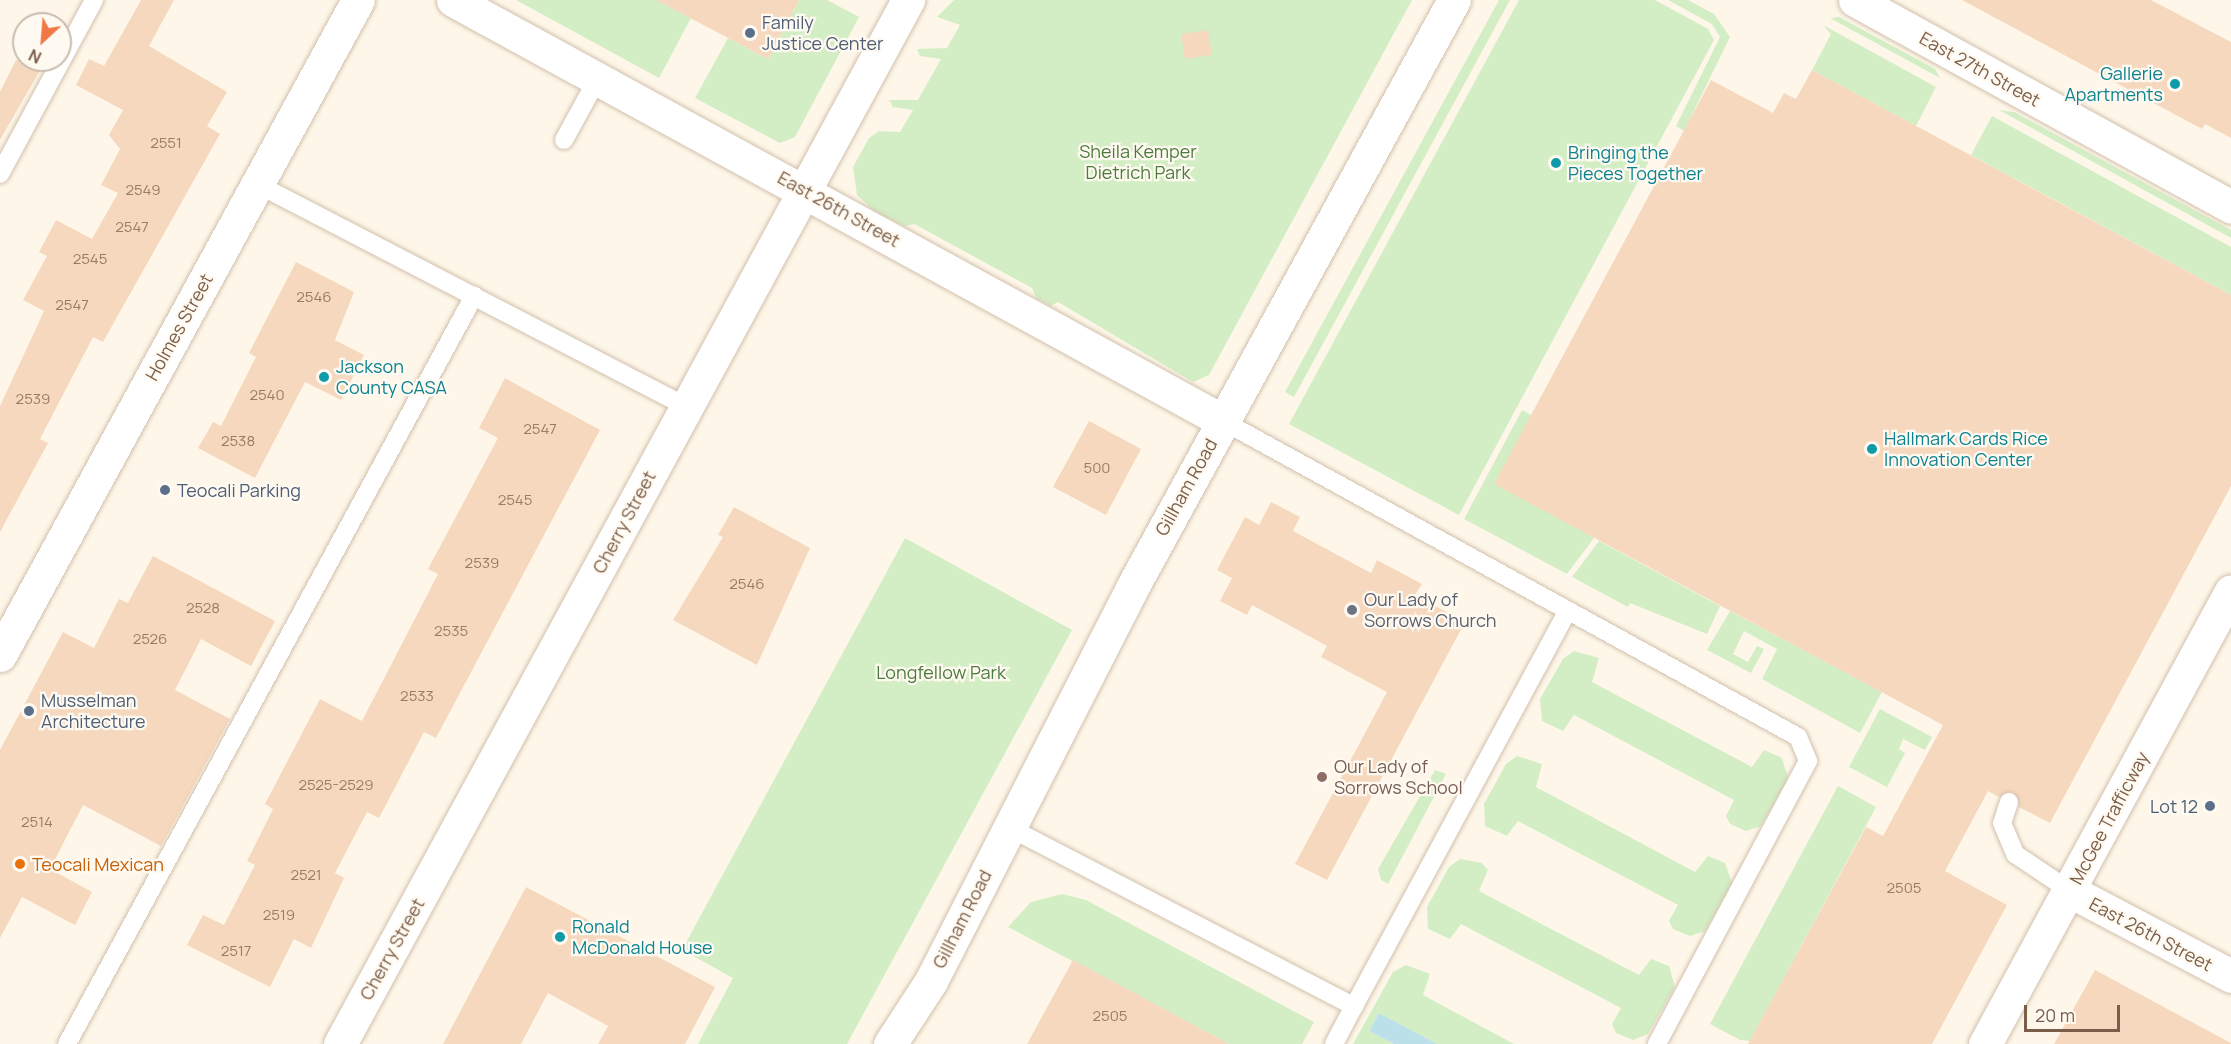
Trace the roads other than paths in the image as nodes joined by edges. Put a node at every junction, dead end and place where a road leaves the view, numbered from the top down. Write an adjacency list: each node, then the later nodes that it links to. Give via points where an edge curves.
1 (94, 0): 9 (lane)
2 (358, 0): 10 (street, Holmes Street)
3 (453, 0): 7 (street, East 26th Street)
4 (908, 0): 11 (street, Cherry Street)
5 (1454, 0): 15 (street, Gillham Road)
6 (1855, 0): 12 (street, East 27th Street)
7 (598, 78): 8 (lane); 11 (street, East 26th Street)
8 (564, 140)
9 (0, 174)
10 (257, 184): 13 (lane); 18 (street, Holmes Street)
11 (804, 189): 14 (street, Cherry Street); 15 (street, East 26th Street)
12 (2231, 207)
13 (474, 296): 14 (lane); 25 (lane)
14 (686, 406): 26 (street, Cherry Street)
15 (1222, 421): 17 (lane); 20 (street, Gillham Road)
16 (2231, 591): 21 (street, McGee Trafficway)
17 (1568, 611): 24 (lane); 30 (lane, via 1798,737 1809,761)
18 (0, 655)
19 (2009, 802): 21 (lane, via 2002,823 2014,854)
20 (1008, 827): 23 (street, Gillham Road); 24 (lane)
21 (2070, 891): 22 (street, East 26th Street); 31 (street, McGee Trafficway)
22 (2231, 976)
23 (931, 981): 27 (street, Gillham Road); 28 (street, Gillham Road)
24 (1354, 1006): 29 (lane)
25 (67, 1044)
26 (339, 1044)
27 (890, 1044)
28 (908, 1044)
29 (1334, 1044)
30 (1657, 1044)
31 (1986, 1044)

